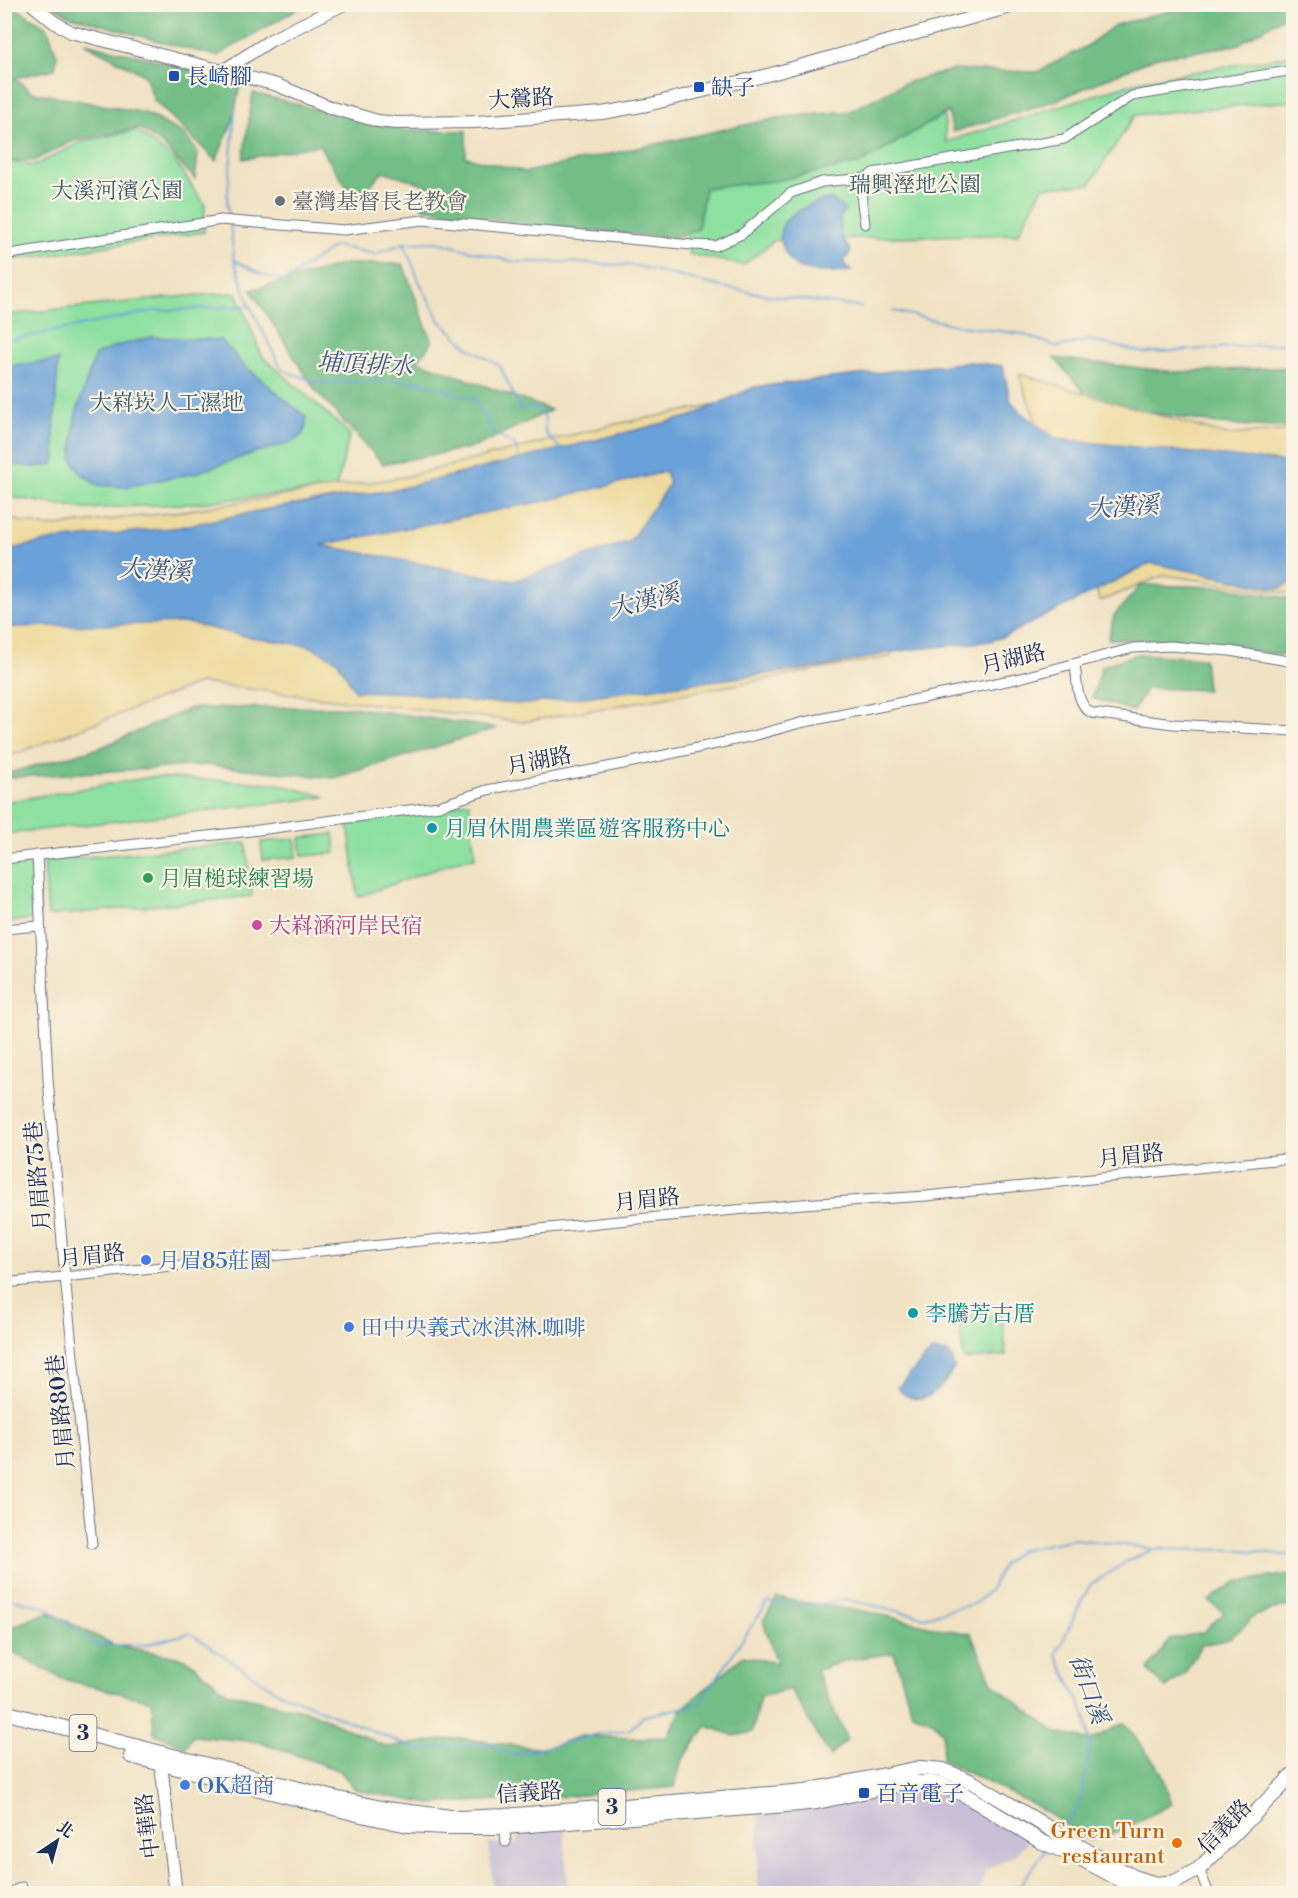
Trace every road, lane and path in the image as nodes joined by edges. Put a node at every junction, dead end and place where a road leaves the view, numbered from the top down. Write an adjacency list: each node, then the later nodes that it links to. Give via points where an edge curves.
1 (32, 4): 5 (street, 大鶯路, via 71,32)
2 (344, 4): 5 (street, via 271,40)
3 (1021, 4): 5 (street, 大鶯路, via 709,91 602,113 396,123 332,108 277,85)
4 (1293, 70): 6 (street, via 1132,96 1064,139 884,171)
5 (223, 71)
6 (866, 178): 7 (street, via 861,185); 8 (street, via 822,182 791,193 742,234 716,246 423,220 344,230 221,220)
7 (865, 224)
8 (4, 255)
9 (1293, 662): 10 (street, 月湖路, via 1170,646 1133,648)
10 (1075, 664): 11 (street, via 1081,704 1092,713 1173,724); 12 (street, 月湖路, via 634,762 487,790 439,806)
11 (1293, 731)
12 (36, 855): 13 (street, 月湖路); 14 (street, 月眉路75巷)
13 (4, 859)
14 (39, 926): 15 (street); 17 (street, 月眉路75巷)
15 (4, 929)
16 (1293, 1158): 17 (street, 月眉路)
17 (65, 1277): 18 (street, 月眉路); 19 (street, 月眉路80巷)
18 (4, 1283)
19 (93, 1544)
20 (4, 1712): 22 (main road, 信義路 / 3)
21 (4, 1721): 22 (main road, 信義路 / 3)
22 (162, 1759): 26 (main road, 信義路 / 3, via 386,1809); 32 (street, 中華路)
23 (1293, 1774): 29 (main road, 信義路 / 3)
24 (1293, 1785): 29 (main road, 信義路 / 3, via 1215,1866)
25 (819, 1795): 26 (main road, 信義路 / 3); 28 (main road, 信義路 / 3, via 904,1783 940,1784 1042,1842); 28 (main road, 信義路 / 3, via 920,1768 943,1770 972,1782 1051,1829)
26 (504, 1822): 27 (street)
27 (506, 1842)
28 (1083, 1854): 29 (main road, 信義路 / 3, via 1148,1892 1181,1889)
29 (1201, 1873): 33 (street)
30 (22, 1887): 31 (street)
31 (8, 1893)
32 (177, 1893)
33 (1209, 1893)

